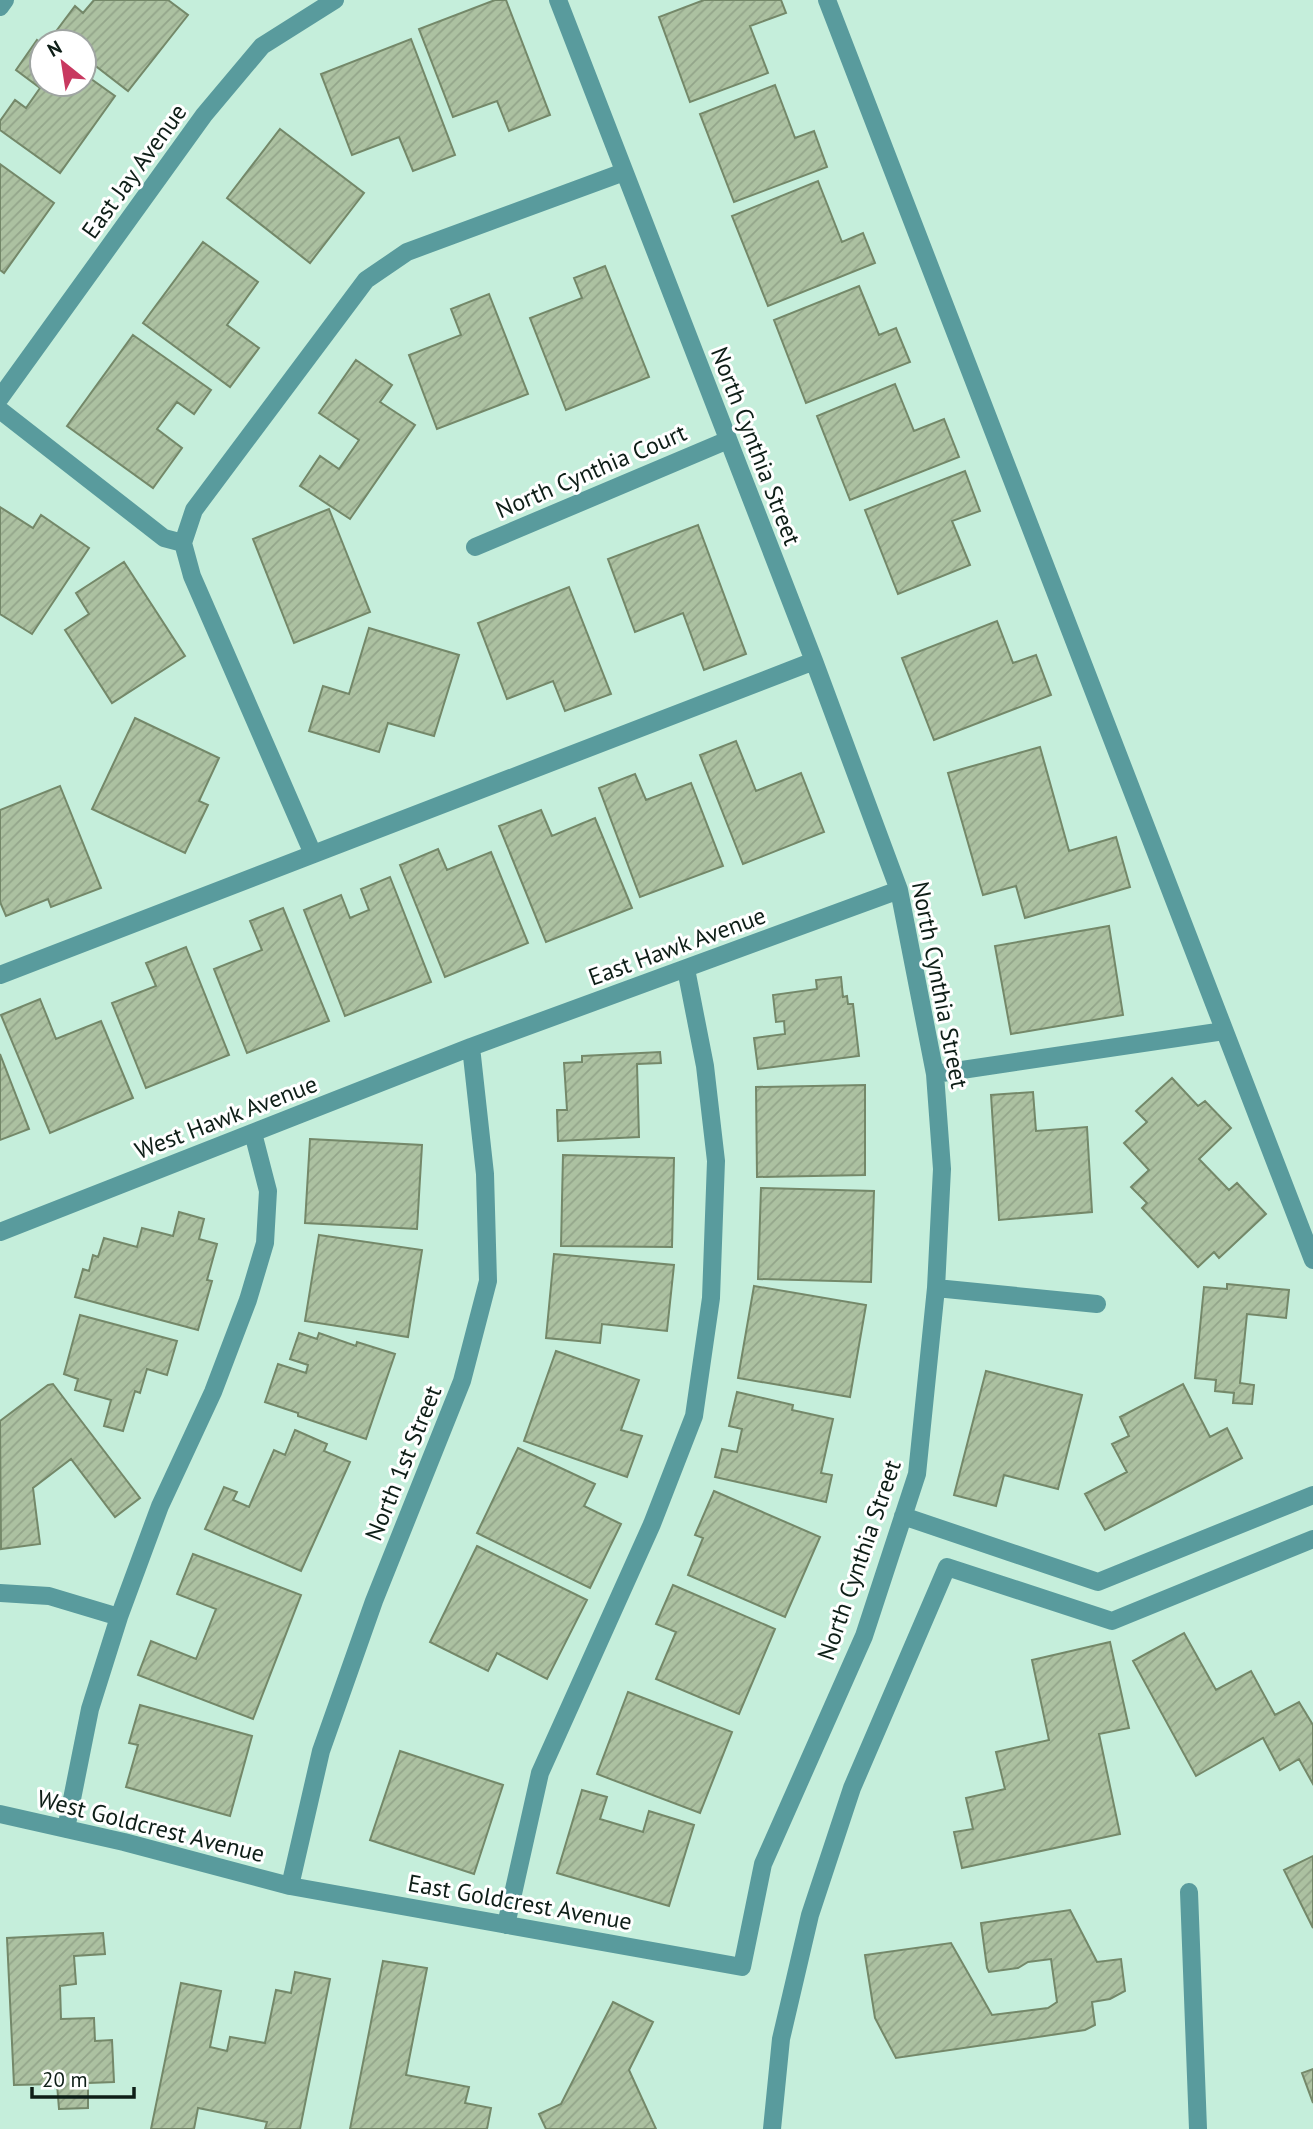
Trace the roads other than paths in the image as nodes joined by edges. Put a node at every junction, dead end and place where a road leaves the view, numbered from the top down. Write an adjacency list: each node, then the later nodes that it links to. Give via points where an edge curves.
1 (5, 0): 5 (street)
2 (335, 0): 7 (street, East Jay Avenue, via 262,46 204,115)
3 (558, 0): 6 (street, North Cynthia Street)
4 (827, 0): 17 (street)
5 (0, 7)
6 (624, 172): 9 (street, North Cynthia Street); 10 (street, via 407,252 366,280 194,510)
7 (0, 398)
8 (0, 410): 10 (street, via 164,538)
9 (727, 440): 11 (street, North Cynthia Court); 12 (street, North Cynthia Street)
10 (183, 543): 13 (street, via 192,576)
11 (475, 547)
12 (814, 661): 13 (street); 14 (street, North Cynthia Street)
13 (313, 854): 16 (street)
14 (900, 890): 15 (street, East Hawk Avenue); 19 (street, North Cynthia Street)
15 (686, 969): 18 (street, East Hawk Avenue); 34 (street, via 705,1066 716,1161 710,1298 694,1416 652,1524 540,1773)
16 (0, 975)
17 (1224, 1031): 19 (street); 22 (street)
18 (471, 1047): 20 (street, West Hawk Avenue); 32 (street, North 1st Street, via 485,1174 488,1282 462,1381 374,1601 321,1751)
19 (935, 1074): 23 (street, North Cynthia Street, via 942,1169)
20 (253, 1133): 21 (street, West Hawk Avenue); 29 (street, via 268,1191 265,1243 213,1392 160,1506)
21 (0, 1232)
22 (1313, 1260)
23 (936, 1288): 24 (street); 26 (street, North Cynthia Street, via 917,1474)
24 (1097, 1304)
25 (1313, 1495): 26 (street, via 1098,1582)
26 (903, 1516): 35 (street, North Cynthia Street, via 864,1636 763,1864)
27 (1313, 1539): 36 (street, via 1112,1621 947,1567 852,1788 810,1915 781,2039)
28 (0, 1593): 29 (street, via 49,1597)
29 (118, 1617): 31 (street, via 90,1709)
30 (0, 1814): 31 (street, West Goldcrest Avenue)
31 (66, 1829): 32 (street, West Goldcrest Avenue)
32 (290, 1886): 34 (street, East Goldcrest Avenue)
33 (1189, 1892): 37 (street)
34 (506, 1925): 35 (street, East Goldcrest Avenue)
35 (742, 1967)
36 (772, 2129)
37 (1198, 2129)

